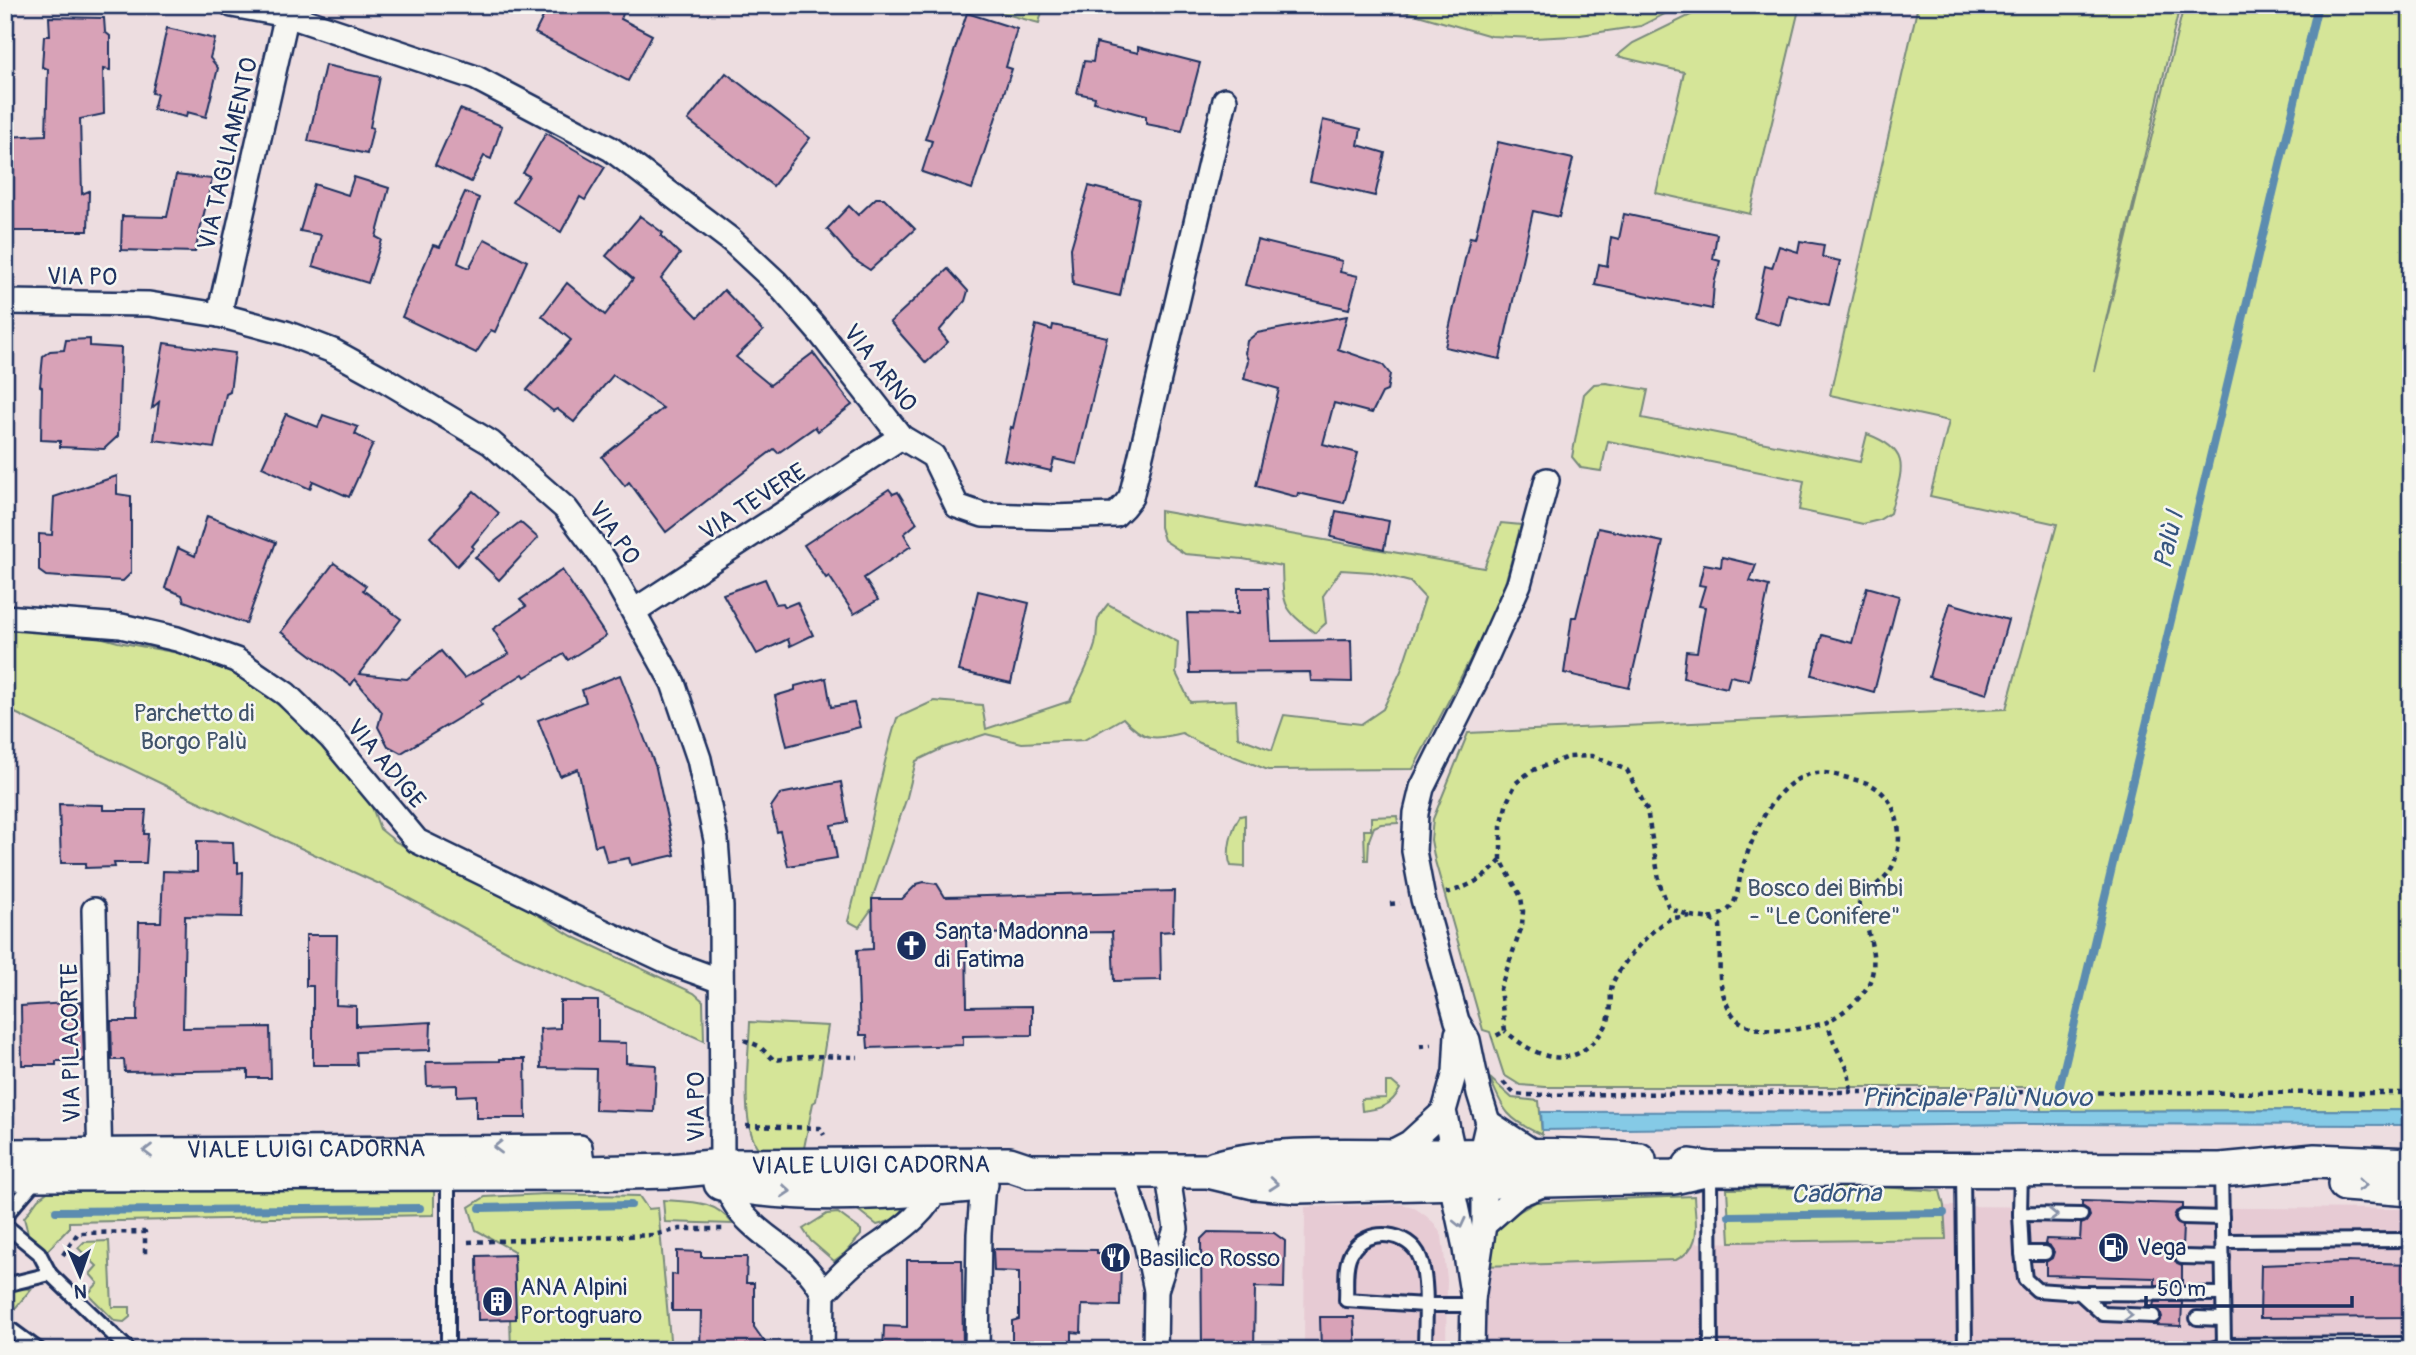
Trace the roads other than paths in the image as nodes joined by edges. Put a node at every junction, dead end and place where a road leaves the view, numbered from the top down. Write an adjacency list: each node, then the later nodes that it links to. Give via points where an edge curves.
1 (232, 5): 2 (street, VIA ARNO)
2 (288, 10): 5 (street, VIA TAGLIAMENTO); 6 (street, VIA ARNO, via 476,78 611,149 731,240 776,282)
3 (1225, 100): 6 (street, VIA ARNO, via 1131,497 1124,506 1115,515 983,515 957,506 933,456)
4 (5, 302): 5 (street, VIA PO, via 149,304)
5 (219, 315): 8 (street, VIA PO, via 332,351 491,443 566,509)
6 (901, 437): 8 (street, VIA TEVERE)
7 (1547, 480): 12 (street, via 1519,584 1418,800 1414,851 1423,899)
8 (635, 611): 11 (street, VIA PO, via 673,683 699,759 716,840)
9 (5, 617): 11 (street, VIA ADIGE, via 121,626 236,660 286,694 331,738 417,841 669,962)
10 (94, 910): 18 (street, VIA PILACORTE)
11 (722, 981): 33 (street, VIA PO)
12 (1468, 1036): 13 (street); 14 (street)
13 (1444, 1111): 16 (street, via 1409,1143); 23 (street, via 1451,1143)
14 (1488, 1122): 20 (street); 23 (street)
15 (5, 1151): 18 (street, VIALE LUIGI CADORNA)
16 (1369, 1156): 22 (main road, VIALE LUIGI CADORNA, via 1241,1161); 23 (main road, VIALE LUIGI CADORNA)
17 (1586, 1156): 20 (main road, VIALE LUIGI CADORNA); 21 (main road, VIALE LUIGI CADORNA); 23 (street, VIALE LUIGI CADORNA, via 1572,1168)
18 (100, 1163): 29 (main road, VIALE LUIGI CADORNA); 30 (street, VIALE LUIGI CADORNA, one-way to 18, via 580,1147); 32 (main road, VIALE LUIGI CADORNA)
19 (2411, 1165): 26 (main road, VIALE LUIGI CADORNA, via 2315,1161)
20 (1545, 1168): 21 (main road, VIALE LUIGI CADORNA, via 1674,1177); 23 (main road, VIALE LUIGI CADORNA); 43 (street)
21 (1710, 1169): 24 (main road, VIALE LUIGI CADORNA); 72 (lane)
22 (1191, 1170): 23 (main road, VIALE LUIGI CADORNA, one-way to 23, via 1297,1186); 28 (main road, VIALE LUIGI CADORNA); 52 (street)
23 (1465, 1170): 43 (street, via 1484,1192); 56 (street, one-way to 56, via 1464,1243)
24 (1963, 1170): 25 (main road, VIALE LUIGI CADORNA); 73 (lane)
25 (2021, 1170): 26 (main road, VIALE LUIGI CADORNA); 37 (lane)
26 (2221, 1170): 36 (main road, VIALE LUIGI CADORNA, one-way to 36); 41 (lane)
27 (1030, 1171): 28 (main road, VIALE LUIGI CADORNA); 34 (main road, VIALE LUIGI CADORNA, via 1009,1164); 35 (main road, VIALE LUIGI CADORNA, via 1010,1181)
28 (1122, 1171): 52 (street)
29 (448, 1173): 30 (main road, VIALE LUIGI CADORNA); 66 (lane)
30 (583, 1173): 33 (main road, VIALE LUIGI CADORNA)
31 (5, 1174): 32 (main road, VIALE LUIGI CADORNA)
32 (42, 1174): 39 (lane)
33 (724, 1175): 34 (main road, VIALE LUIGI CADORNA); 53 (street, via 737,1209 804,1266)
34 (943, 1176): 35 (main road, VIALE LUIGI CADORNA); 53 (street, via 906,1228 856,1261)
35 (983, 1184): 68 (street)
36 (2411, 1189)
37 (2020, 1214): 38 (lane, one-way to 38); 46 (lane)
38 (2081, 1215)
39 (5, 1216)
40 (2183, 1217): 41 (lane)
41 (2222, 1218): 45 (lane)
42 (5, 1225): 50 (lane, via 39,1253)
43 (1485, 1225): 56 (street)
44 (2411, 1240): 45 (lane)
45 (2224, 1241): 49 (lane)
46 (2022, 1253): 47 (lane); 54 (lane, via 2025,1279 2037,1290)
47 (2045, 1253)
48 (2182, 1257): 49 (lane)
49 (2223, 1258): 55 (lane)
50 (50, 1274): 51 (lane); 65 (lane)
51 (5, 1283)
52 (1156, 1290): 69 (street)
53 (823, 1293): 67 (street)
54 (2080, 1293): 55 (lane); 58 (lane, one-way to 58, via 2103,1314)
55 (2223, 1294): 60 (lane)
56 (1473, 1302): 57 (lane); 71 (street)
57 (1425, 1305): 57 (lane, via 1421,1259 1413,1245 1380,1234 1362,1240 1352,1250 1347,1262 1346,1300); 70 (lane)
58 (2153, 1316)
59 (2197, 1318): 60 (lane)
60 (2223, 1319): 63 (lane)
61 (5, 1325): 64 (lane)
62 (2411, 1344): 63 (lane)
63 (2224, 1345): 74 (lane)
64 (39, 1350)
65 (129, 1350)
66 (448, 1350)
67 (822, 1350)
68 (977, 1350)
69 (1155, 1350)
70 (1425, 1350)
71 (1472, 1350)
72 (1711, 1350)
73 (1965, 1350)
74 (2207, 1350)

